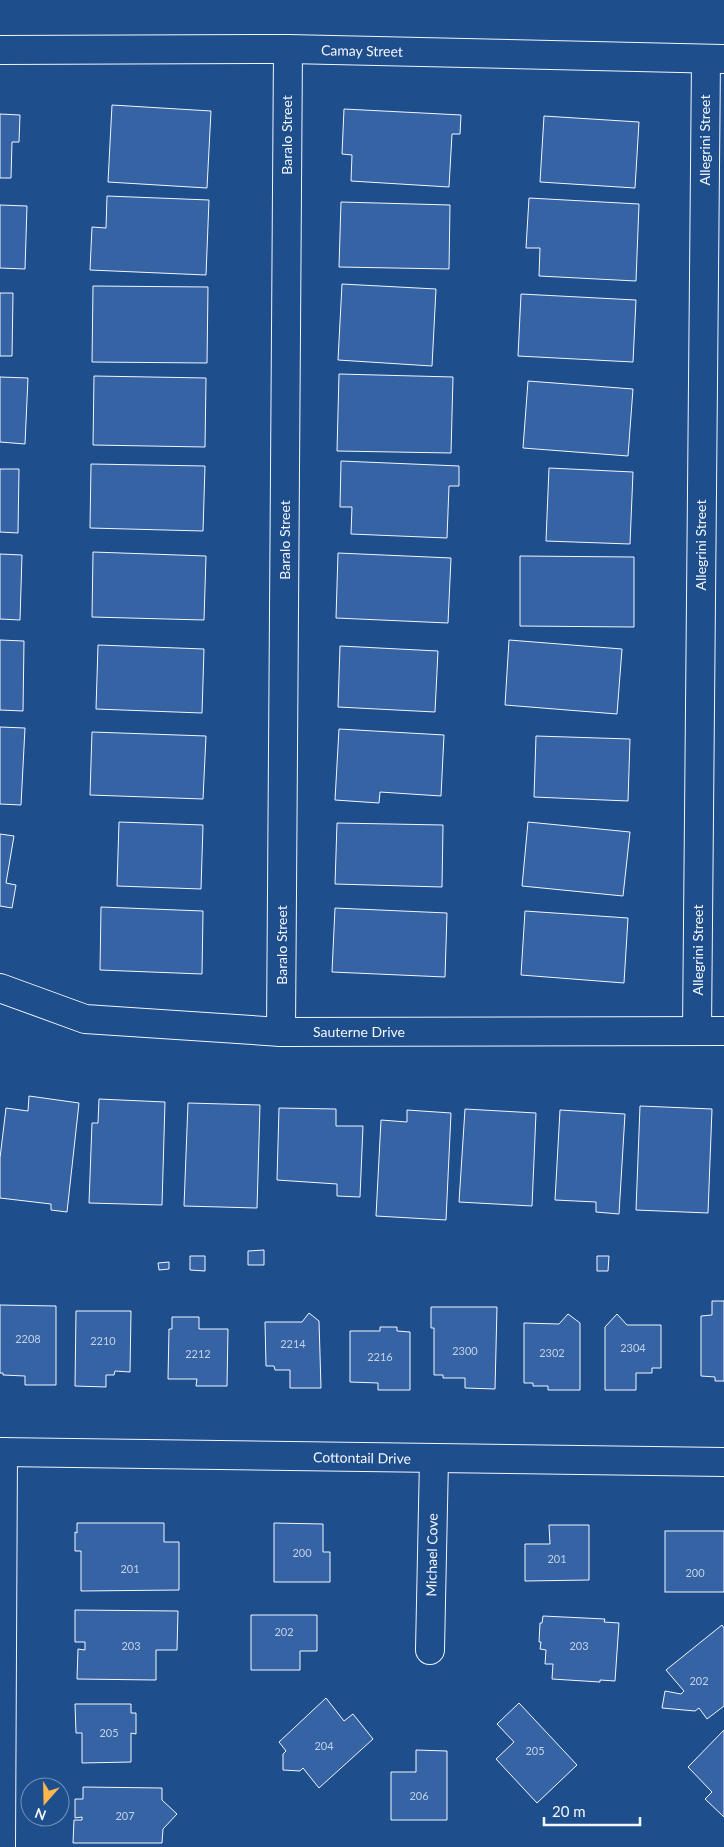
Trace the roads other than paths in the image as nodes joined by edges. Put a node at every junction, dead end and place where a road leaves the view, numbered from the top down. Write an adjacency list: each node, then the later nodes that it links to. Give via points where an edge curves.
1 (288, 49): 2 (street, Camay Street); 3 (street, Camay Street); 7 (street, Baralo Street)
2 (0, 50)
3 (715, 59): 5 (street, Allegrini Street)
4 (0, 988): 7 (street, Sauterne Drive, via 85,1019)
5 (697, 1031): 6 (street, Sauterne Drive); 7 (street, Sauterne Drive)
6 (724, 1031)
7 (281, 1032)
8 (2, 1452): 9 (street, Cottontail Drive); 12 (street)
9 (434, 1459): 10 (street, Cottontail Drive); 11 (street, Michael Cove)
10 (724, 1462)
11 (430, 1650)
12 (1, 1847)

